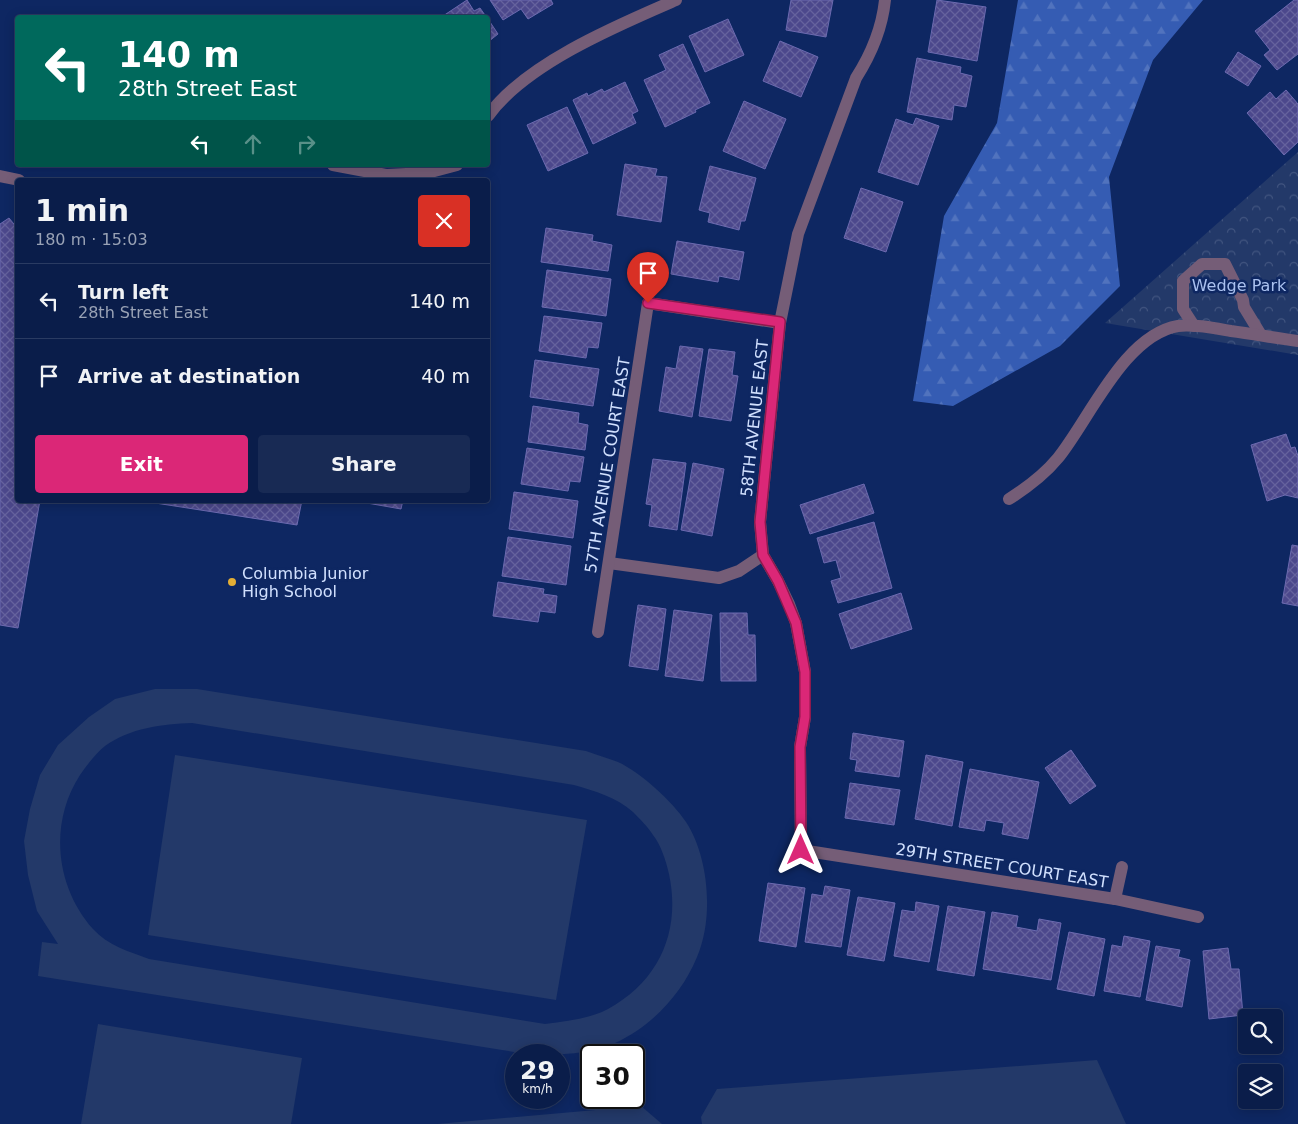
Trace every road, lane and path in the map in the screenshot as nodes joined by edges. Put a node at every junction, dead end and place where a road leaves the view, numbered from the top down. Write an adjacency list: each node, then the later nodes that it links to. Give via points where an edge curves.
1 (676, 0): 3 (street, via 556,59 505,96)
2 (885, 0): 8 (street, 58TH AVENUE EAST, via 875,44 856,78 798,234)
3 (490, 114)
4 (344, 167): 5 (street, via 386,175 427,173)
5 (450, 167)
6 (0, 176): 7 (street)
7 (15, 179)
8 (780, 322): 13 (street, 58TH AVENUE EAST, via 760,522); 14 (street, 57TH AVENUE COURT EAST, via 648,303)
9 (1194, 326): 10 (street); 10 (street, via 1183,309 1183,281 1202,264 1225,264); 12 (street, via 1167,329 1135,352 1104,388 1058,458 1035,482)
10 (1261, 335): 11 (street)
11 (1298, 341)
12 (1009, 499)
13 (763, 555): 14 (street, via 738,572 719,578); 16 (street, 58TH AVENUE EAST, via 793,617 805,672 805,717 800,747)
14 (609, 563): 15 (street, 57TH AVENUE COURT EAST)
15 (598, 632)
16 (801, 850): 18 (street, 29TH STREET COURT EAST)
17 (1122, 867): 18 (street)
18 (1115, 899): 19 (street, 29TH STREET COURT EAST)
19 (1198, 917)

